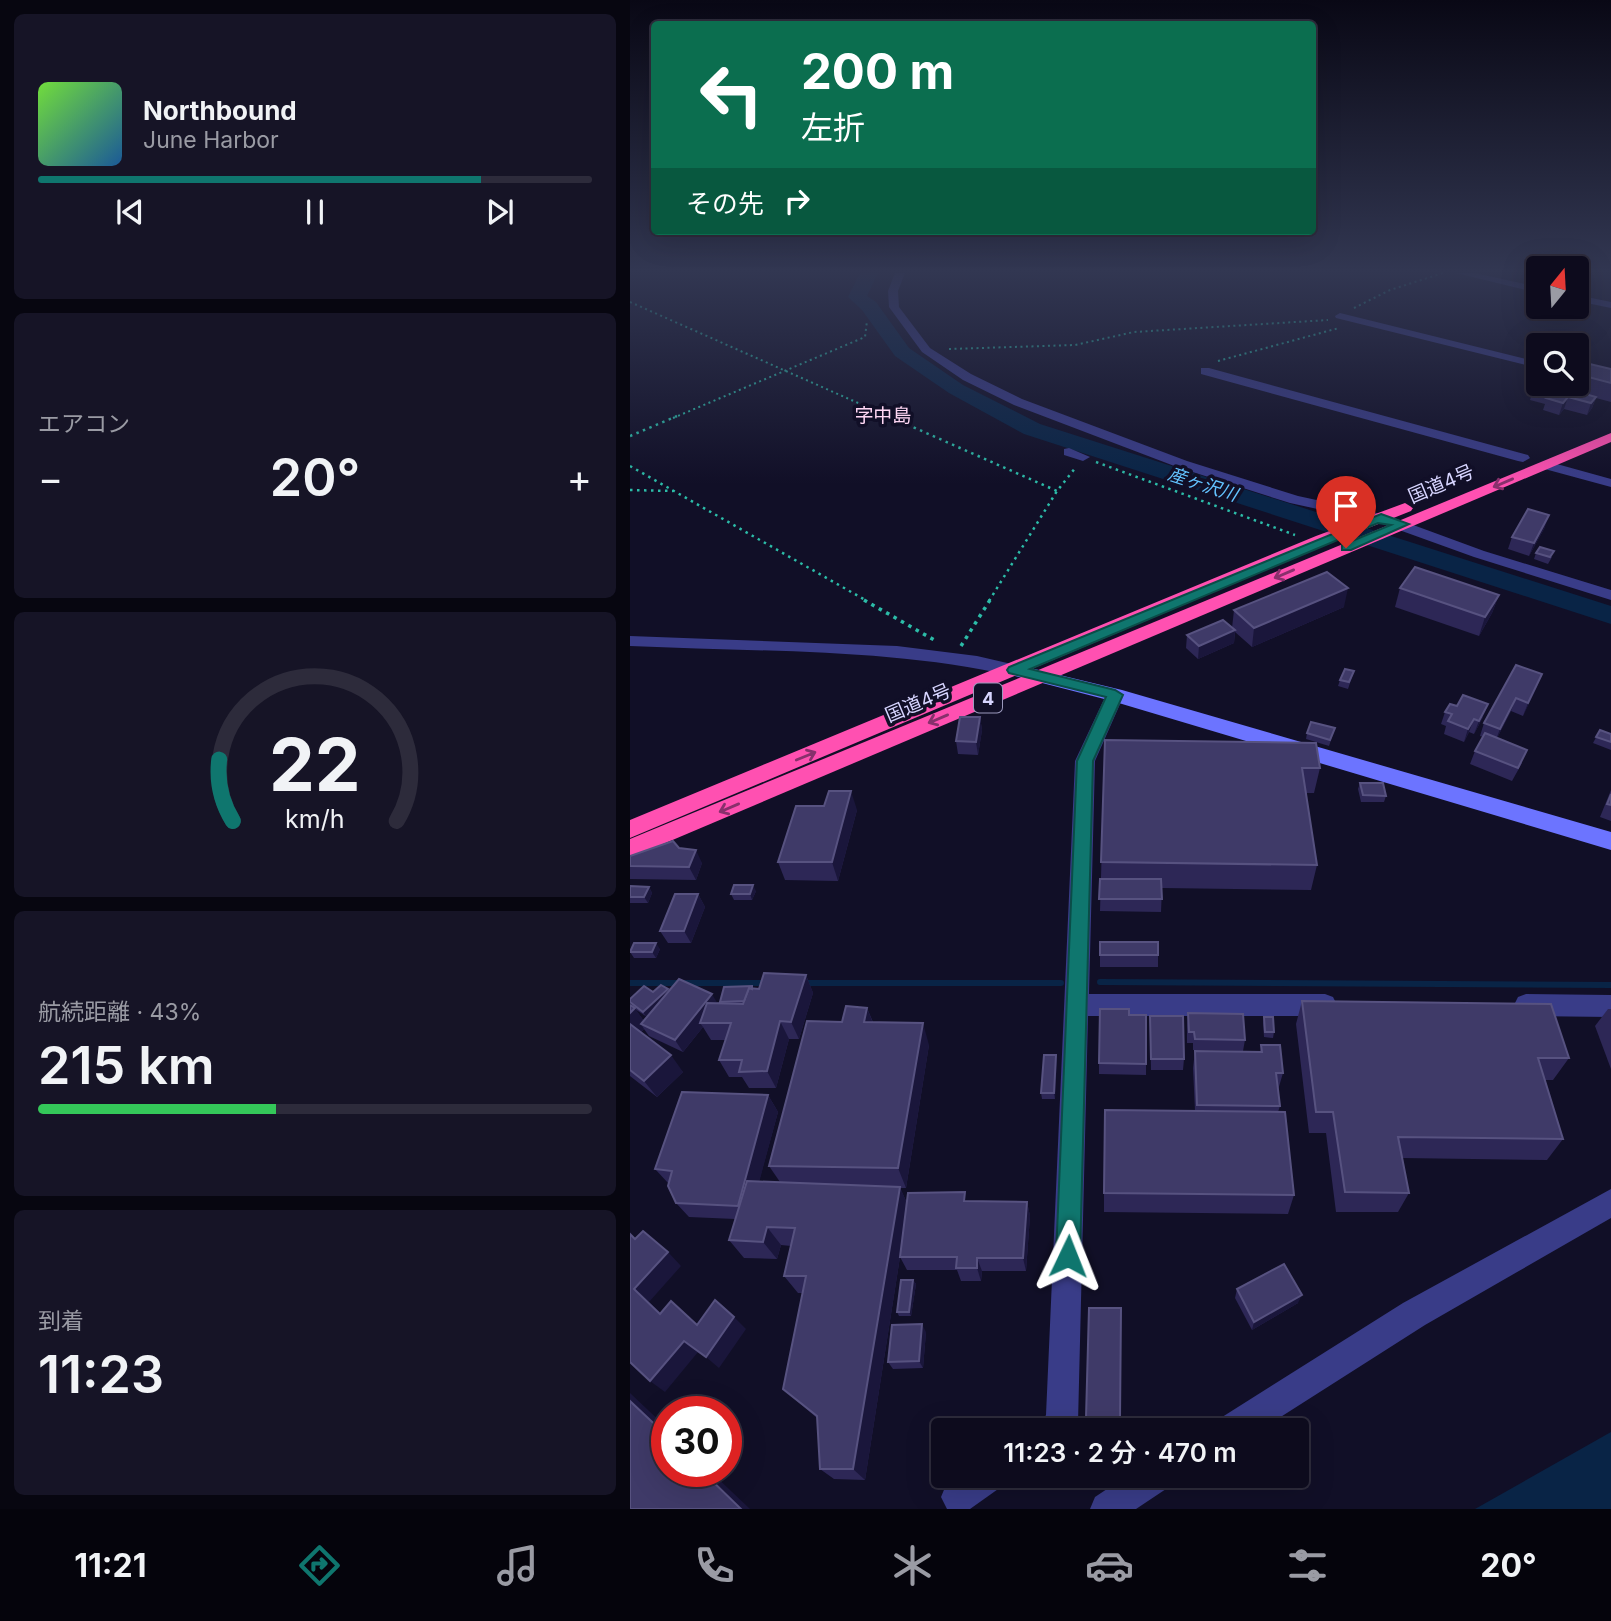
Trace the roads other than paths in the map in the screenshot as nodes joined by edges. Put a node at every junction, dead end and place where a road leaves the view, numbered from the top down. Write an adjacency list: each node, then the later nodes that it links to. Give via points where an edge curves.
1 (921, 343): 12 (street, via 985,387 1077,427 1280,496)
2 (1449, 343): 3 (street)
3 (1526, 362)
4 (1209, 367): 9 (street)
5 (1611, 423): 9 (highway, 国道4号 / 4)
6 (1611, 437): 10 (highway, 国道4号 / 4)
7 (1069, 452): 8 (street)
8 (1083, 457)
9 (1523, 458): 12 (highway, 国道4号 / 4)
10 (1546, 465): 11 (street); 12 (highway, 国道4号 / 4, one-way to 12)
11 (1611, 483)
12 (1388, 523): 13 (street); 15 (highway, 国道4号 / 4, via 1317,542); 16 (highway, 国道4号 / 4, one-way to 16, via 1346,548)
13 (1611, 595)
14 (630, 641): 15 (street, via 897,652)
15 (1014, 670): 16 (street); 18 (highway, 国道4号 / 4, one-way to 15)
16 (1042, 676): 17 (street); 20 (highway, 国道4号 / 4, one-way to 20)
17 (1115, 695): 19 (street); 22 (street, via 1085,761)
18 (630, 829)
19 (1611, 841)
20 (630, 849)
21 (1354, 1004): 22 (street)
22 (1077, 1005): 26 (street)
23 (1503, 1005): 24 (street)
24 (1611, 1006)
25 (1611, 1203): 27 (street, via 1414,1314)
26 (1062, 1418)
27 (1249, 1418)
28 (971, 1488): 30 (street)
29 (1138, 1488): 31 (street)
30 (958, 1497)
31 (1107, 1509)

